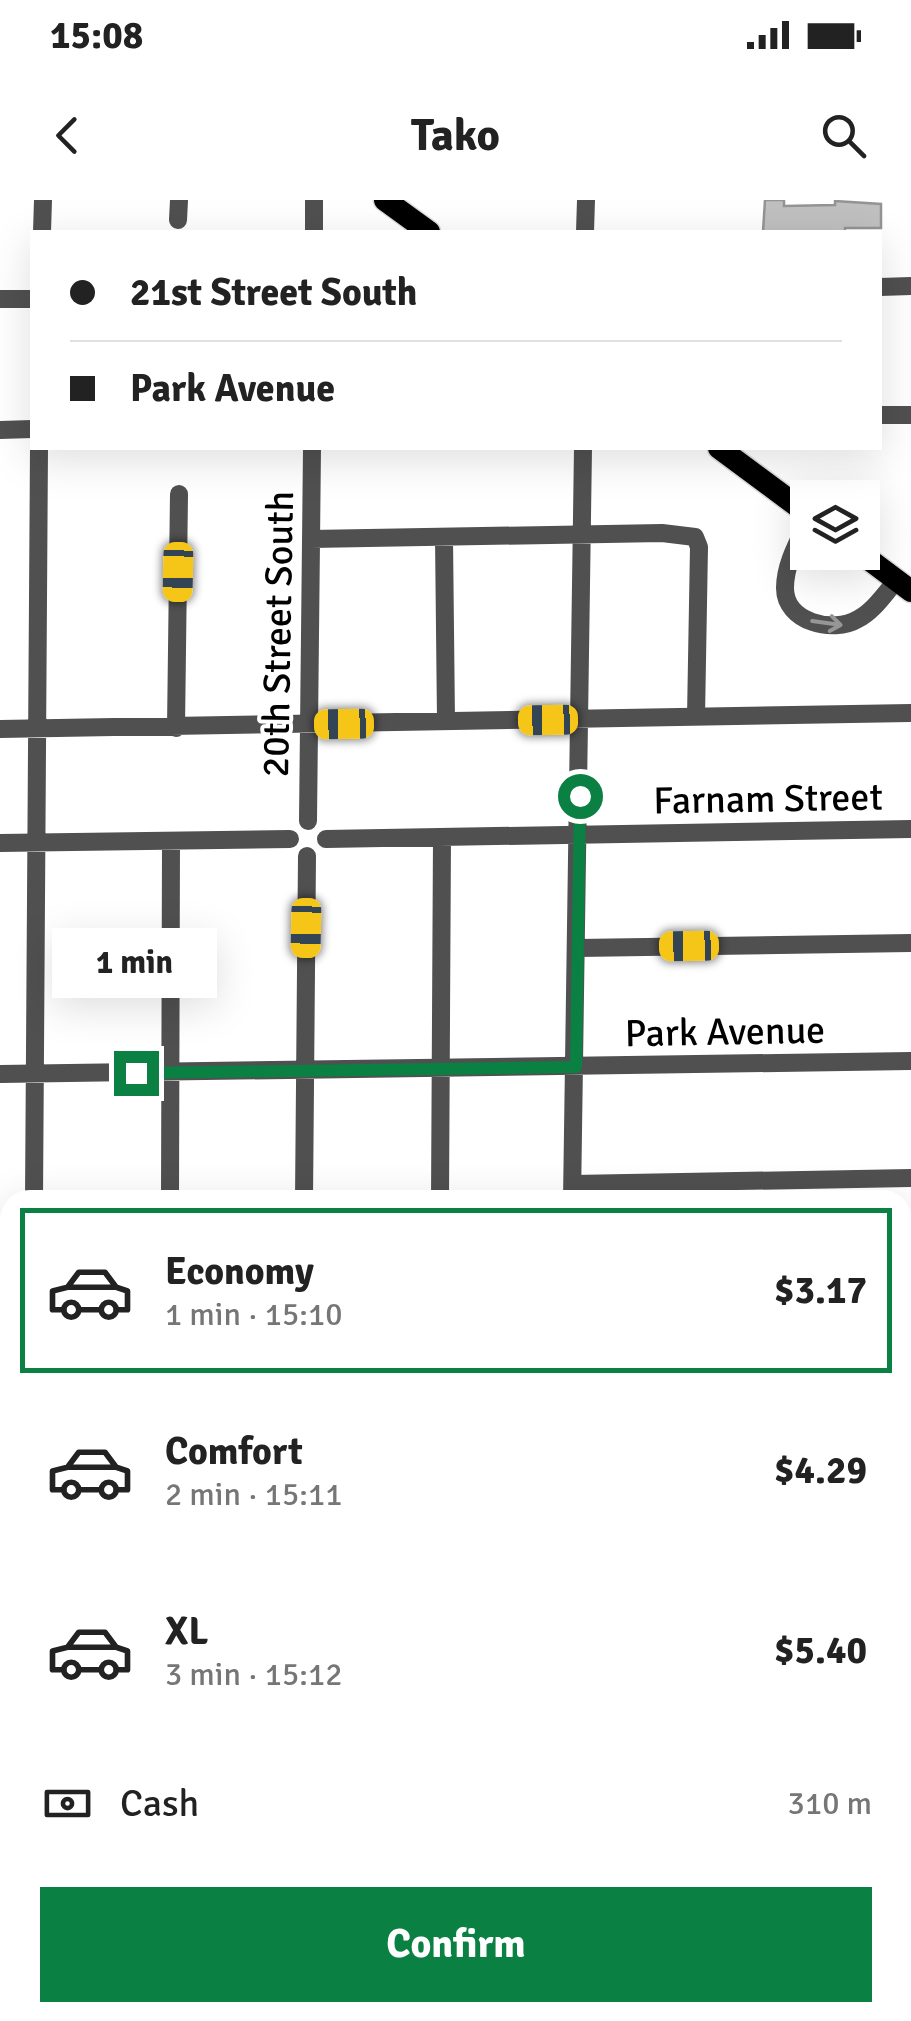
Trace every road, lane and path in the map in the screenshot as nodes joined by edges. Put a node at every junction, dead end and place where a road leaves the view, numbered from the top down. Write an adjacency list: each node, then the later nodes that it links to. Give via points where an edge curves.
1 (43, 200): 7 (street)
2 (178, 200): 6 (street)
3 (314, 200): 8 (street)
4 (385, 200): 9 (main road)
5 (586, 200): 10 (street)
6 (178, 220)
7 (42, 230)
8 (314, 230)
9 (426, 230)
10 (585, 230)
11 (911, 286): 12 (street)
12 (882, 287)
13 (0, 299): 14 (street)
14 (30, 299)
15 (882, 415): 16 (street)
16 (911, 415)
17 (30, 429): 18 (street)
18 (0, 430)
19 (40, 450): 38 (street)
20 (312, 450): 27 (street, 20th Street South)
21 (583, 450): 25 (street)
22 (722, 450): 24 (main road)
23 (180, 494): 36 (street)
24 (790, 504)
25 (582, 536): 26 (street); 32 (street, via 695,537); 33 (street)
26 (444, 538): 27 (street); 34 (street)
27 (311, 539): 35 (street, 20th Street South)
28 (790, 561): 30 (street, one-way to 30, via 788,604 804,618 834,626 855,621)
29 (880, 568): 30 (main road)
30 (904, 586)
31 (911, 713): 32 (street)
32 (696, 717): 33 (street)
33 (582, 719): 34 (street); 41 (street)
34 (446, 721): 35 (street)
35 (310, 724): 36 (street); 39 (street, 20th Street South)
36 (176, 728): 38 (street)
37 (0, 729): 38 (street)
38 (38, 729): 47 (street)
39 (308, 821): 43 (street); 44 (street)
40 (911, 829): 41 (street, Farnam Street)
41 (580, 834): 42 (street, Farnam Street); 50 (street)
42 (442, 836): 43 (street, Farnam Street); 53 (street)
43 (326, 838): 48 (street)
44 (290, 839): 45 (street); 48 (street)
45 (171, 842): 47 (street); 55 (street)
46 (0, 843): 47 (street)
47 (38, 843): 56 (street)
48 (308, 856): 54 (street)
49 (911, 943): 50 (street)
50 (578, 948): 52 (street)
51 (911, 1061): 52 (street, Park Avenue)
52 (576, 1067): 53 (street, Park Avenue); 63 (street)
53 (442, 1068): 54 (street, Park Avenue); 62 (street)
54 (304, 1070): 55 (street, Park Avenue); 61 (street)
55 (170, 1072): 56 (street, Park Avenue); 60 (street)
56 (36, 1073): 57 (street, Park Avenue); 59 (street)
57 (0, 1074)
58 (911, 1178): 64 (street)
59 (34, 1190)
60 (170, 1190)
61 (304, 1190)
62 (440, 1190)
63 (572, 1190)
64 (620, 1190)

